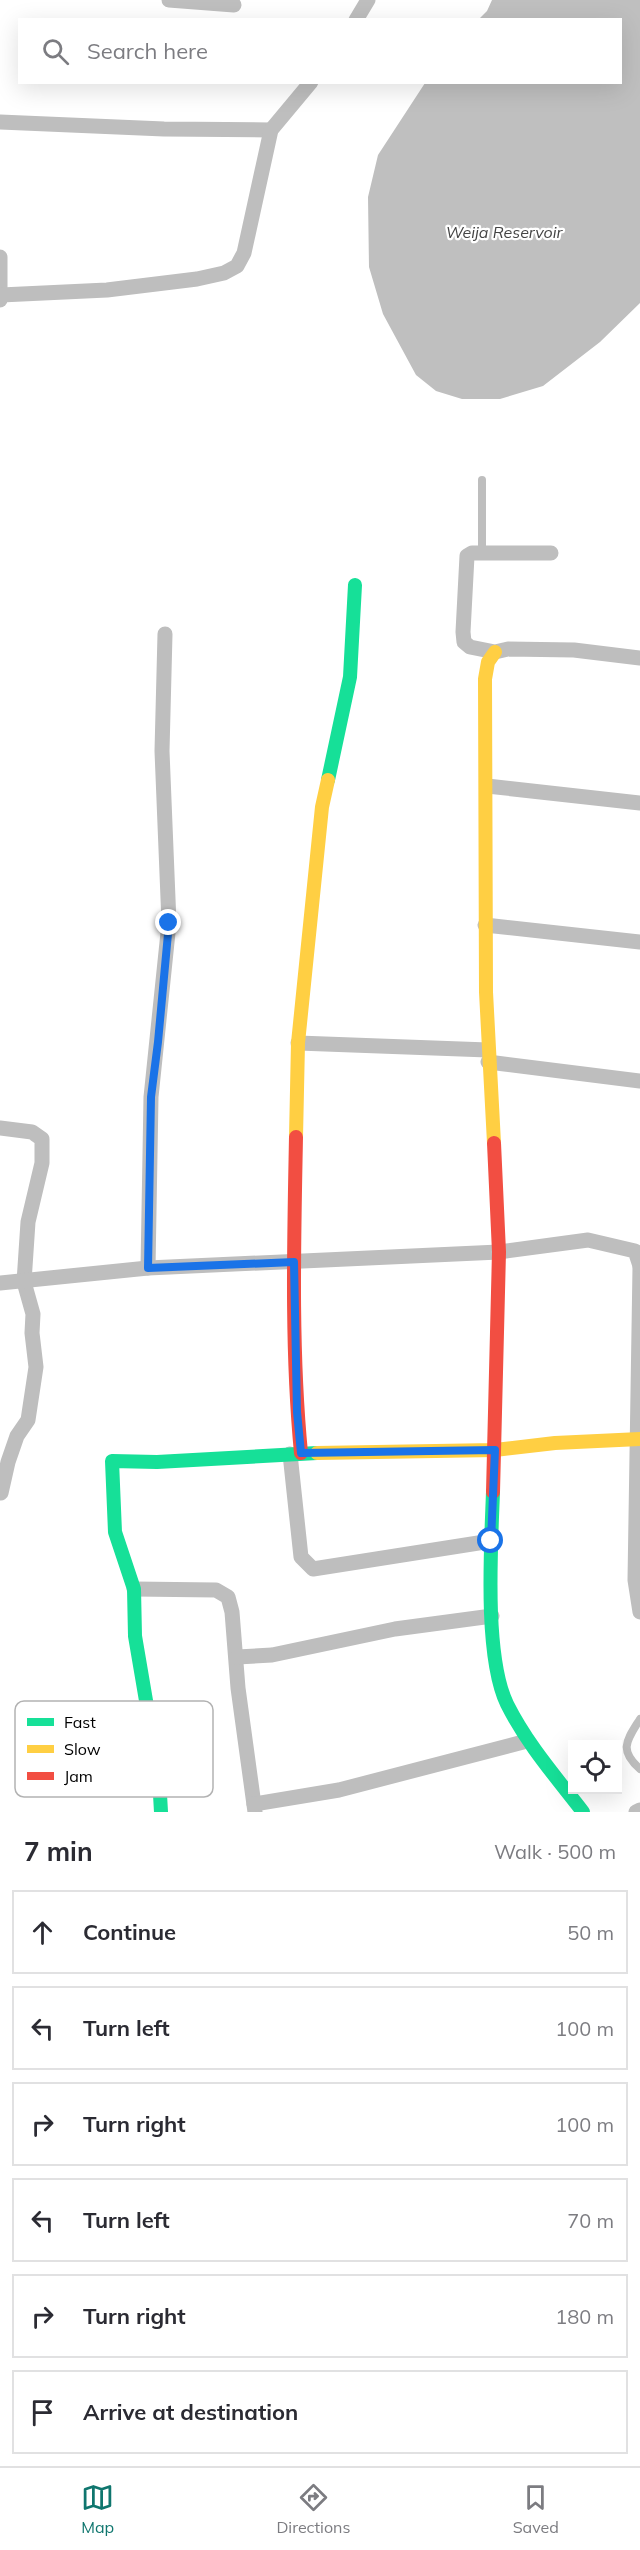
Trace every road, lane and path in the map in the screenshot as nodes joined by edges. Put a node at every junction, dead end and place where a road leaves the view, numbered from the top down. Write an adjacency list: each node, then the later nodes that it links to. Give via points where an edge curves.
1 (368, 0): 4 (street)
2 (176, 1): 3 (street)
3 (234, 5)
4 (357, 18)
5 (309, 84): 7 (street)
6 (0, 122): 7 (street)
7 (271, 130): 10 (street, via 244,253 237,266 197,279 107,290)
8 (0, 257): 9 (street)
9 (0, 273): 10 (street)
10 (1, 295): 11 (street)
11 (0, 300)
12 (482, 480): 13 (lane)
13 (482, 553): 14 (street); 17 (street, via 467,556 465,561 464,642)
14 (551, 553)
15 (355, 585): 23 (street, via 353,655 322,807)
16 (165, 634): 30 (street, via 162,751 169,923 151,1097)
17 (495, 652): 18 (street, via 574,650); 19 (street, via 488,662 485,679)
18 (640, 658)
19 (487, 786): 20 (street); 21 (street)
20 (640, 803)
21 (485, 925): 22 (street); 24 (street)
22 (640, 942)
23 (298, 1043): 24 (street); 28 (street)
24 (488, 1056): 25 (street); 27 (street)
25 (640, 1081)
26 (0, 1128): 31 (street, via 32,1132 42,1138 42,1163 28,1222)
27 (499, 1252): 28 (street); 29 (street, via 588,1240 635,1251); 34 (street)
28 (294, 1262): 30 (street); 35 (street)
29 (640, 1266): 33 (street)
30 (148, 1268): 31 (street)
31 (24, 1282): 32 (street); 36 (street, via 33,1314 36,1366 28,1420 17,1436)
32 (0, 1283)
33 (638, 1439): 34 (street); 39 (street, via 635,1581)
34 (495, 1450): 35 (street); 37 (street)
35 (295, 1454): 37 (street, via 301,1557 313,1569); 38 (street, via 112,1461 115,1532)
36 (1, 1492)
37 (491, 1541): 40 (street)
38 (134, 1589): 41 (street, via 216,1590 228,1597); 42 (street, via 135,1636)
39 (640, 1612)
40 (492, 1616): 41 (street, via 395,1629 273,1655); 44 (street, via 497,1674 506,1702)
41 (237, 1657): 47 (street)
42 (146, 1701)
43 (640, 1719): 45 (lane, via 626,1748 630,1760)
44 (527, 1741): 47 (street); 49 (street)
45 (640, 1769)
46 (160, 1797): 48 (street)
47 (254, 1808)
48 (161, 1812)
49 (583, 1812)

